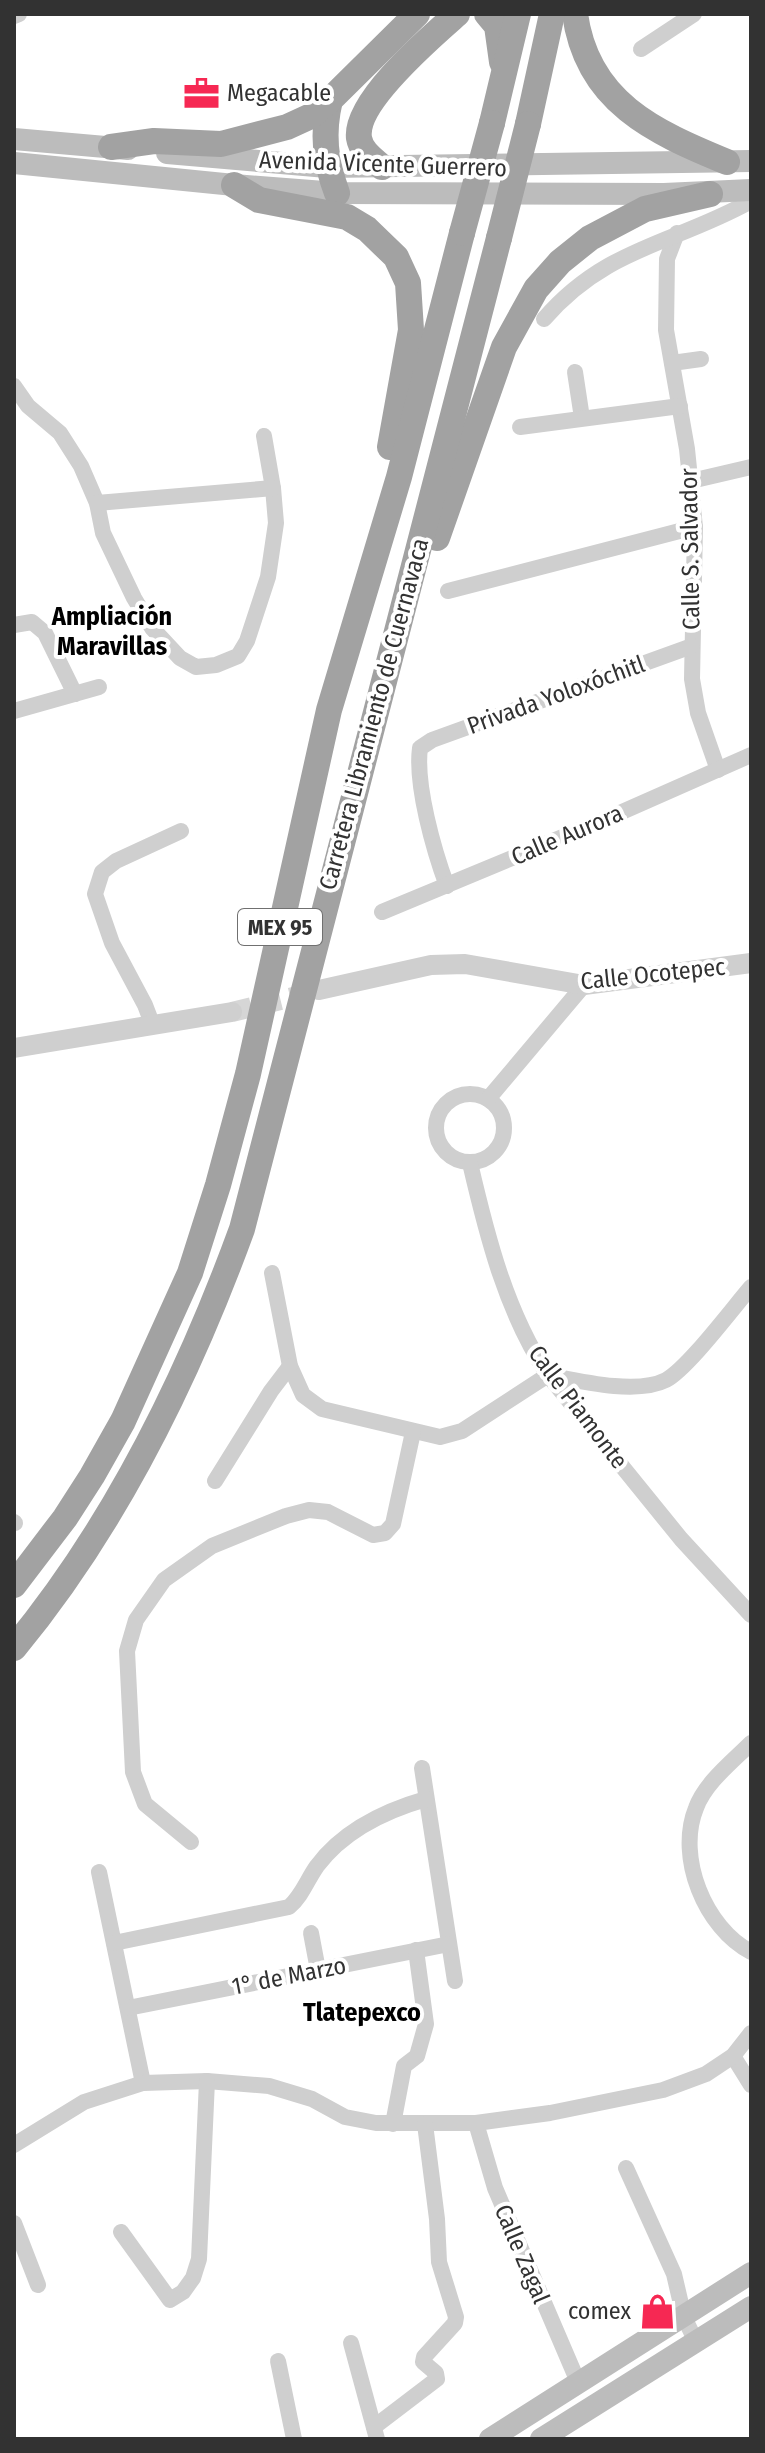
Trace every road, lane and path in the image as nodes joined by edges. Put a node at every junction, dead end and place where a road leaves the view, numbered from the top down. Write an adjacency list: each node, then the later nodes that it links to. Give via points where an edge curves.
1 (417, 14): 10 (highway)
2 (457, 14): 19 (highway, via 366,107 359,139)
3 (487, 14): 9 (highway, via 497,26)
4 (518, 14): 9 (highway, Carretera Libramiento de Cuernavaca / MEX 95)
5 (552, 14): 47 (highway, Carretera Libramiento de Cuernavaca / MEX 95, bridge)
6 (575, 14): 14 (highway, via 593,70 621,105 683,144)
7 (694, 14): 8 (street)
8 (641, 49)
9 (504, 73): 42 (highway, Carretera Libramiento de Cuernavaca / MEX 95, bridge, via 399,477)
10 (330, 100): 13 (highway, via 287,127 221,144 154,141); 18 (highway, via 324,144)
11 (14, 139): 12 (main road, Avenida Vicente Guerrero)
12 (53, 142): 13 (main road, Avenida Vicente Guerrero); 17 (main road)
13 (111, 147): 18 (main road, Avenida Vicente Guerrero)
14 (739, 162): 16 (main road, Avenida Vicente Guerrero)
15 (14, 163): 17 (main road, Avenida Vicente Guerrero)
16 (664, 164): 19 (main road, Avenida Vicente Guerrero); 23 (main road)
17 (50, 166): 20 (main road, Avenida Vicente Guerrero)
18 (327, 167): 19 (main road, Avenida Vicente Guerrero); 22 (highway)
19 (382, 167)
20 (234, 185): 22 (main road, Avenida Vicente Guerrero); 42 (highway, via 259,200 347,217 383,242 408,283 411,330 406,366)
21 (751, 190): 24 (main road, Avenida Vicente Guerrero)
22 (337, 193): 23 (main road, Avenida Vicente Guerrero)
23 (664, 194): 24 (main road, Avenida Vicente Guerrero)
24 (710, 194): 47 (highway, via 645,209 590,238 536,289 504,347 403,645)
25 (751, 201): 26 (street)
26 (677, 233): 27 (street, via 617,259 563,297); 29 (street, Calle S. Salvador, via 667,259 666,330)
27 (544, 319)
28 (701, 359): 29 (street)
29 (672, 363): 32 (street, Calle S. Salvador)
30 (575, 372): 33 (street)
31 (14, 386): 39 (street, via 60,433)
32 (680, 406): 33 (street); 37 (street, Calle S. Salvador)
33 (582, 418): 34 (street)
34 (520, 427)
35 (264, 436): 38 (street)
36 (751, 467): 37 (street)
37 (691, 481): 40 (street, Calle S. Salvador)
38 (273, 488): 39 (street); 39 (street, via 276,523 268,577 247,641 238,656 196,667 152,628 103,533)
39 (97, 503)
40 (695, 527): 41 (street); 44 (street, Calle S. Salvador)
41 (448, 591)
42 (358, 606): 68 (highway, Carretera Libramiento de Cuernavaca / MEX 95, via 329,710 248,1074 190,1273 123,1421 92,1476)
43 (14, 621): 46 (street, via 32,622 45,633)
44 (692, 646): 50 (street, Calle S. Salvador, via 698,713); 52 (street, Privada Yoloxóchitl, via 420,748 426,806)
45 (99, 687): 46 (street)
46 (75, 694): 48 (street)
47 (379, 695): 70 (highway, Carretera Libramiento de Cuernavaca / MEX 95, via 253,1190 226,1272 124,1488 76,1565)
48 (14, 711)
49 (751, 755): 50 (street, Calle Aurora)
50 (718, 770): 52 (street, Calle Aurora)
51 (181, 831): 58 (street, via 116,861 102,872 95,894 112,943)
52 (447, 886): 53 (street, Calle Aurora)
53 (382, 912)
54 (751, 963): 55 (street, Calle Ocotepec)
55 (584, 985): 56 (street, Calle Ocotepec, via 465,964 431,965); 60 (street)
56 (319, 990)
57 (232, 1012): 58 (street)
58 (153, 1026): 59 (street)
59 (14, 1048)
60 (488, 1099): 61 (street, via 503,1119 501,1144 493,1154); 61 (street, via 452,1099 437,1119 439,1144 458,1161)
61 (470, 1163): 65 (street, Calle Piamonte, via 489,1243 533,1352)
62 (272, 1273): 64 (street)
63 (751, 1287): 65 (street, via 667,1379 615,1385)
64 (290, 1366): 66 (street, via 303,1395 322,1409); 67 (street)
65 (548, 1375): 66 (street, via 462,1431 440,1437); 69 (street, Calle Piamonte, via 681,1539)
66 (413, 1432): 74 (street, via 393,1524 385,1533 373,1535 328,1512 286,1516 212,1546 164,1580 136,1620 127,1651 133,1772 145,1804)
67 (215, 1481)
68 (14, 1585)
69 (751, 1615)
70 (14, 1648)
71 (751, 1743): 80 (street, via 696,1806 689,1831 697,1884 714,1918)
72 (422, 1768): 73 (street)
73 (426, 1799): 77 (street, via 369,1821 335,1844 289,1907); 78 (street)
74 (191, 1842)
75 (99, 1872): 77 (street)
76 (311, 1933): 81 (street)
77 (114, 1943): 83 (street)
78 (449, 1944): 79 (street, 1° de Marzo); 82 (street)
79 (416, 1950): 81 (street, 1° de Marzo); 90 (street, via 426,2024 417,2056 404,2066)
80 (751, 1952)
81 (318, 1970): 83 (street, 1° de Marzo)
82 (455, 1981)
83 (128, 2008): 87 (street)
84 (751, 2033): 85 (street)
85 (733, 2056): 88 (street); 89 (street, via 706,2074 663,2090)
86 (207, 2081): 87 (street); 90 (street, via 269,2086 312,2099 345,2117); 95 (street, via 202,2236 193,2278 183,2292 170,2300)
87 (143, 2083): 92 (street, via 84,2102)
88 (751, 2085)
89 (476, 2123): 91 (street); 103 (street, Calle Zagal, via 495,2188)
90 (393, 2124): 91 (street)
91 (425, 2124): 104 (street, via 439,2262 456,2317 424,2357 437,2379)
92 (14, 2145)
93 (626, 2168): 99 (street, via 674,2274)
94 (14, 2223): 97 (street)
95 (121, 2232)
96 (751, 2273): 99 (main road)
97 (38, 2285)
98 (751, 2307): 100 (main road)
99 (684, 2317): 100 (street); 103 (main road)
100 (696, 2342): 107 (main road)
101 (351, 2343): 104 (street)
102 (278, 2361): 105 (street)
103 (578, 2382): 106 (main road)
104 (375, 2433)
105 (294, 2439)
106 (490, 2439)
107 (541, 2439)

